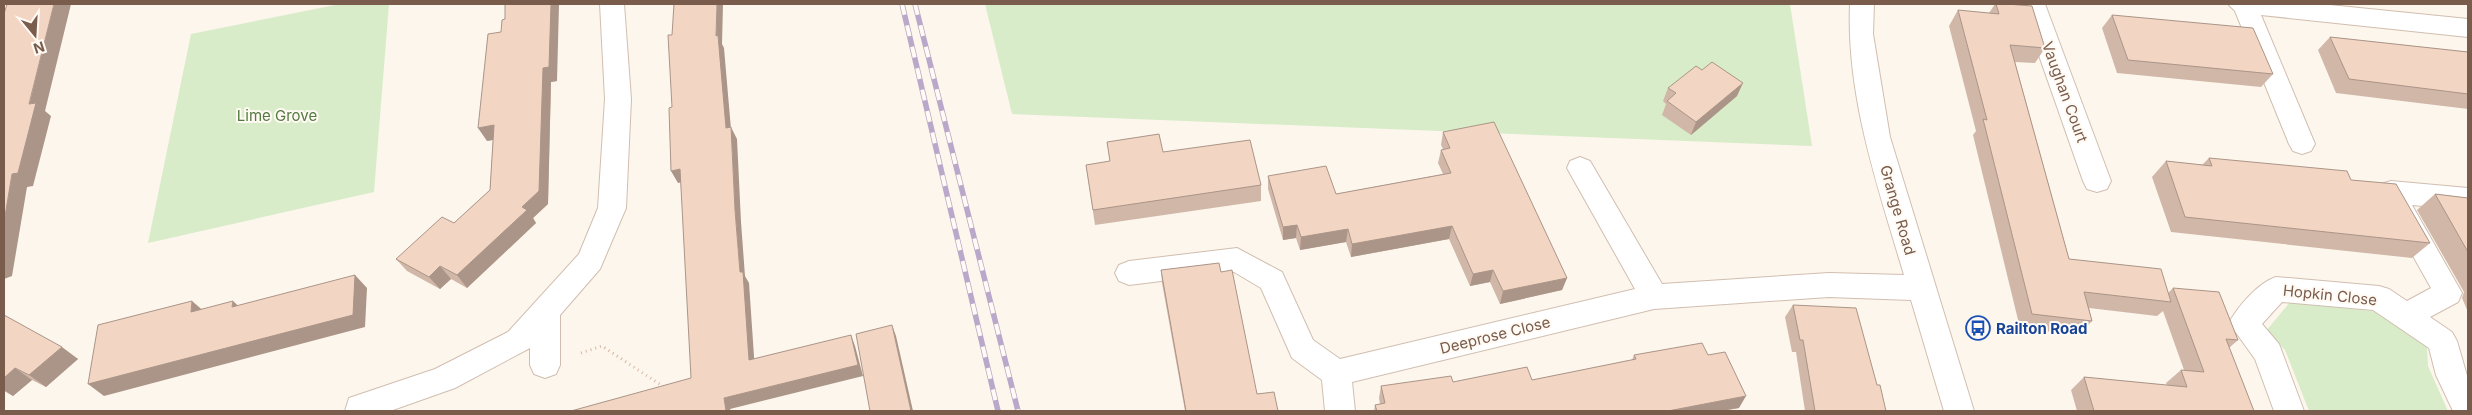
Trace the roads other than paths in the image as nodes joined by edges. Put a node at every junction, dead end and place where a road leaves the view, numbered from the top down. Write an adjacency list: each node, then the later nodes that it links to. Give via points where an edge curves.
1 (612, 4): 14 (street, via 618,99 612,208 590,261)
2 (1862, 4): 12 (street, Grange Road, via 1861,34 1877,137)
3 (2033, 4): 9 (street, Vaughan Court)
4 (2240, 4): 5 (street)
5 (2244, 4): 6 (street); 7 (street)
6 (2468, 28)
7 (2302, 144)
8 (1580, 168): 13 (street)
9 (2097, 181)
10 (2468, 199): 15 (street, via 2391,192 2448,293)
11 (1128, 273): 17 (street, via 1237,260 1272,280 1302,349)
12 (1920, 288): 13 (street, Deeprose Close, via 1829,285); 20 (street, Grange Road)
13 (1654, 297): 17 (street, Deeprose Close)
14 (545, 310): 16 (street); 18 (street, via 518,341 444,379)
15 (2406, 316): 21 (street, Hopkin Close, via 2379,298 2276,289 2244,323 2268,353); 22 (street, Hopkin Close, via 2442,341 2451,376)
16 (545, 365)
17 (1336, 373): 19 (street)
18 (353, 410)
19 (1340, 411)
20 (1959, 411)
21 (2289, 411)
22 (2468, 411)

